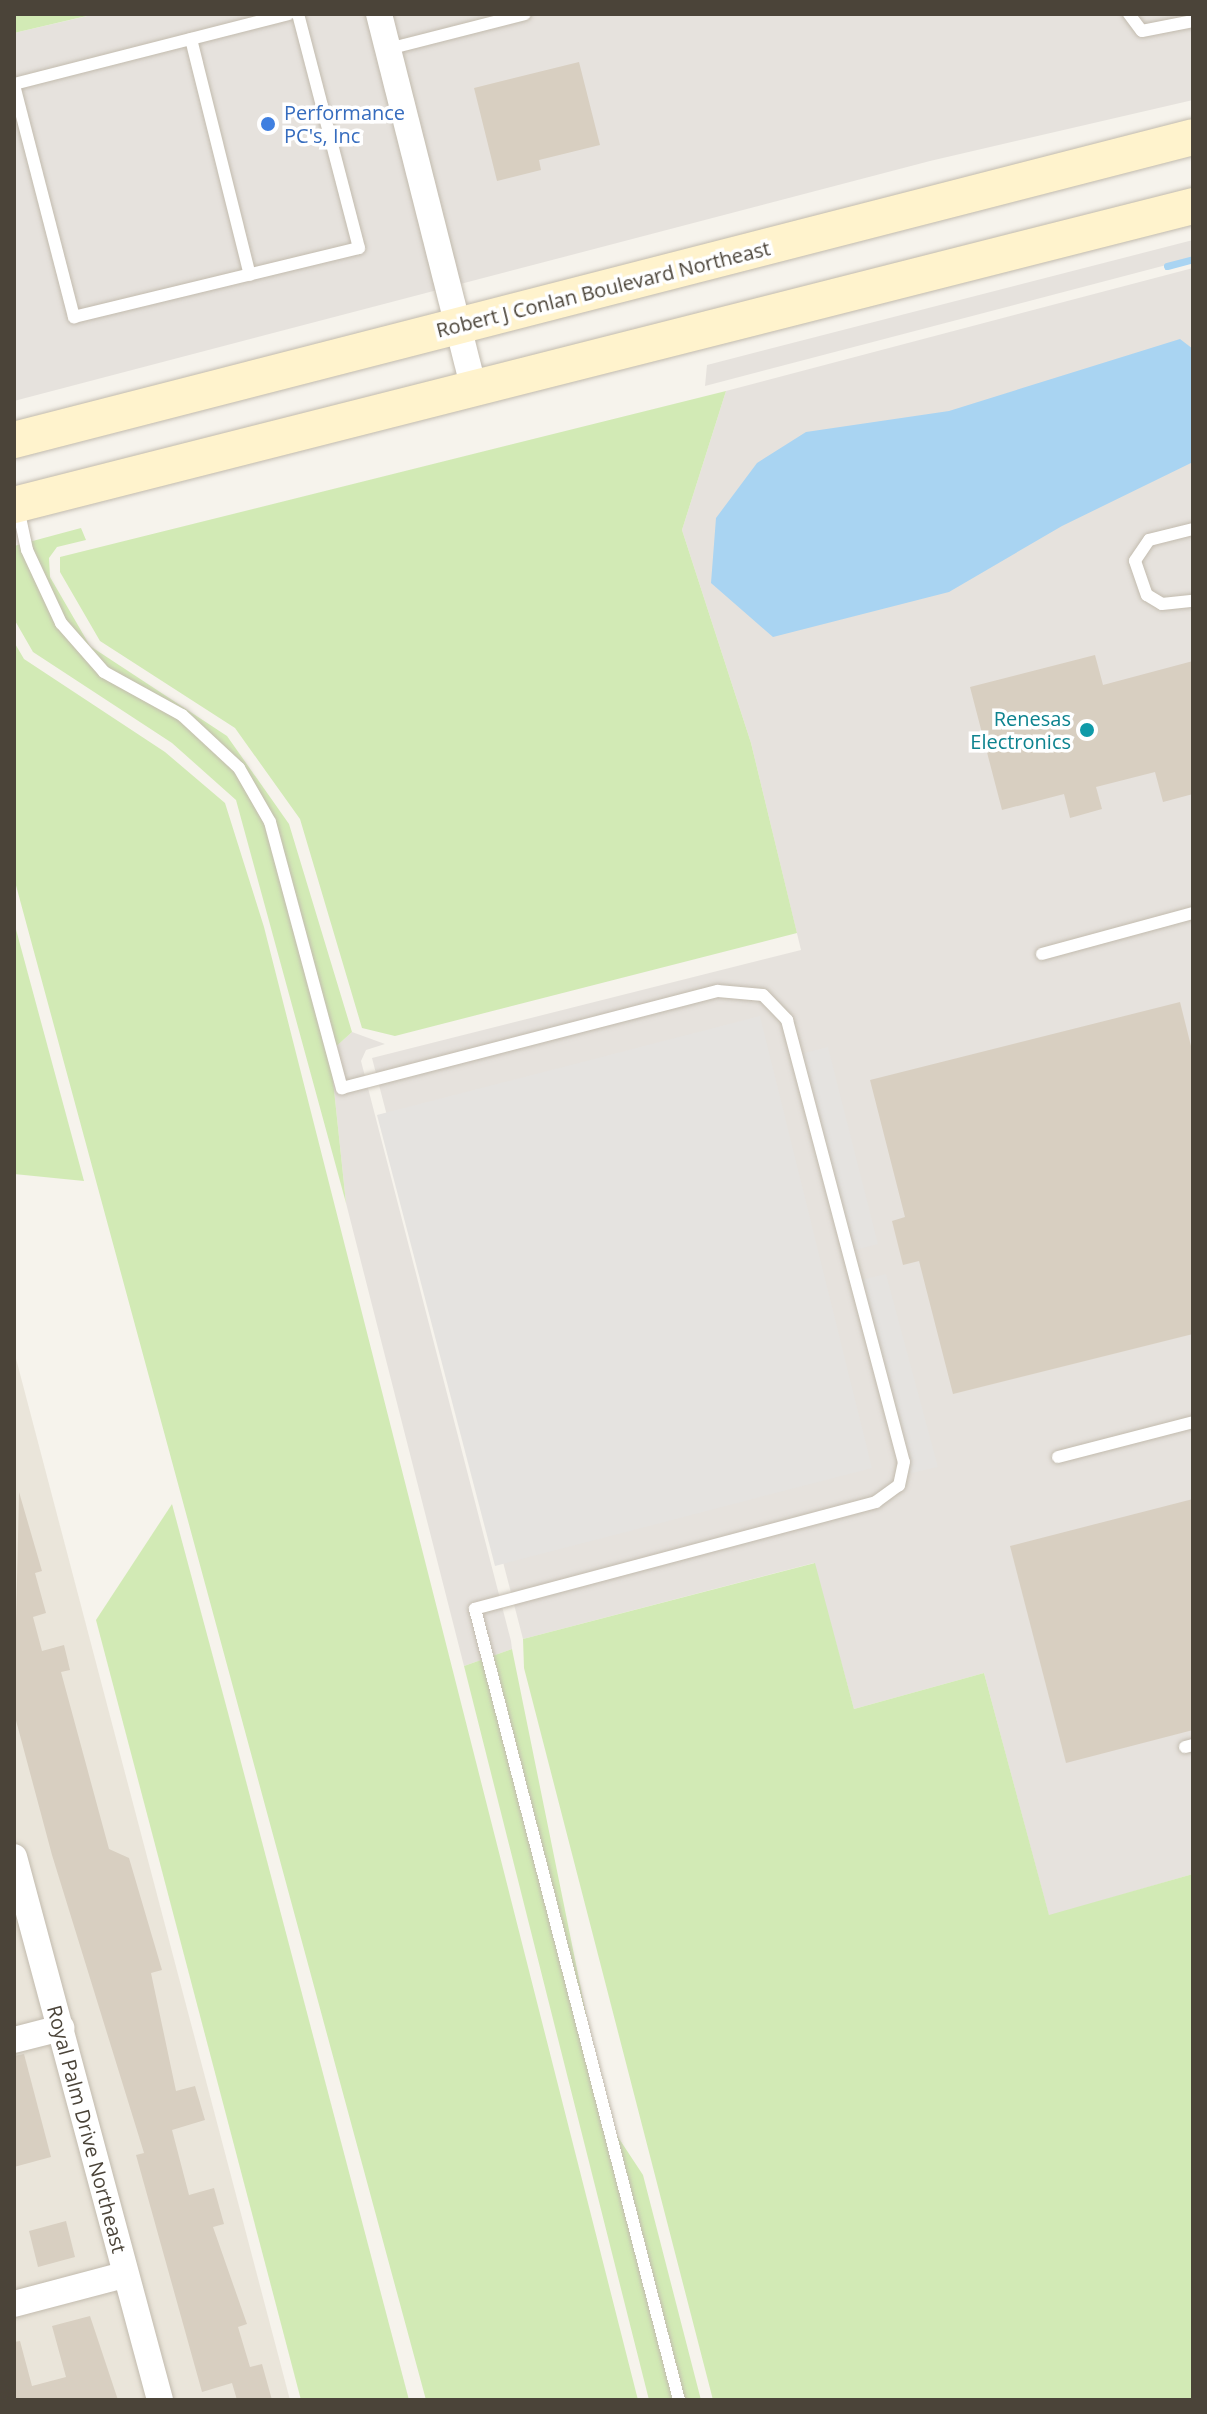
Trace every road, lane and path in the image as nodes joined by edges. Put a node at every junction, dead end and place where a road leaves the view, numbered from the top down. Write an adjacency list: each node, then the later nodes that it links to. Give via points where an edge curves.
1 (288, 14): 7 (lane)
2 (298, 14): 12 (lane, via 359,248)
3 (379, 14): 8 (street)
4 (525, 14): 8 (lane)
5 (1129, 14): 6 (lane, via 1142,31)
6 (1193, 21)
7 (191, 39): 9 (lane); 12 (lane)
8 (388, 49): 13 (street)
9 (14, 84): 12 (lane, via 74,317)
10 (1193, 137): 13 (main road, Robert J Conlan Boulevard Northeast)
11 (1193, 206): 14 (main road)
12 (250, 275)
13 (459, 326): 14 (street); 15 (main road, Robert J Conlan Boulevard Northeast)
14 (474, 389): 16 (main road)
15 (14, 440)
16 (15, 500): 29 (lane, via 27,550 61,623 104,672 182,715 239,768 270,822 342,1088 718,991 763,995 787,1020 904,1462 899,1485 876,1502 475,1609)
17 (1193, 529): 18 (lane, via 1149,540 1135,561 1147,595 1162,604)
18 (1193, 601)
19 (1193, 913): 20 (lane)
20 (1042, 954)
21 (1193, 1422): 22 (lane)
22 (1058, 1457)
23 (14, 1857): 24 (street, Royal Palm Drive Northeast)
24 (61, 2028): 25 (street); 26 (street, Royal Palm Drive Northeast)
25 (14, 2040)
26 (124, 2275): 27 (street); 28 (street, Royal Palm Drive Northeast)
27 (14, 2304)
28 (160, 2400)
29 (679, 2400)

